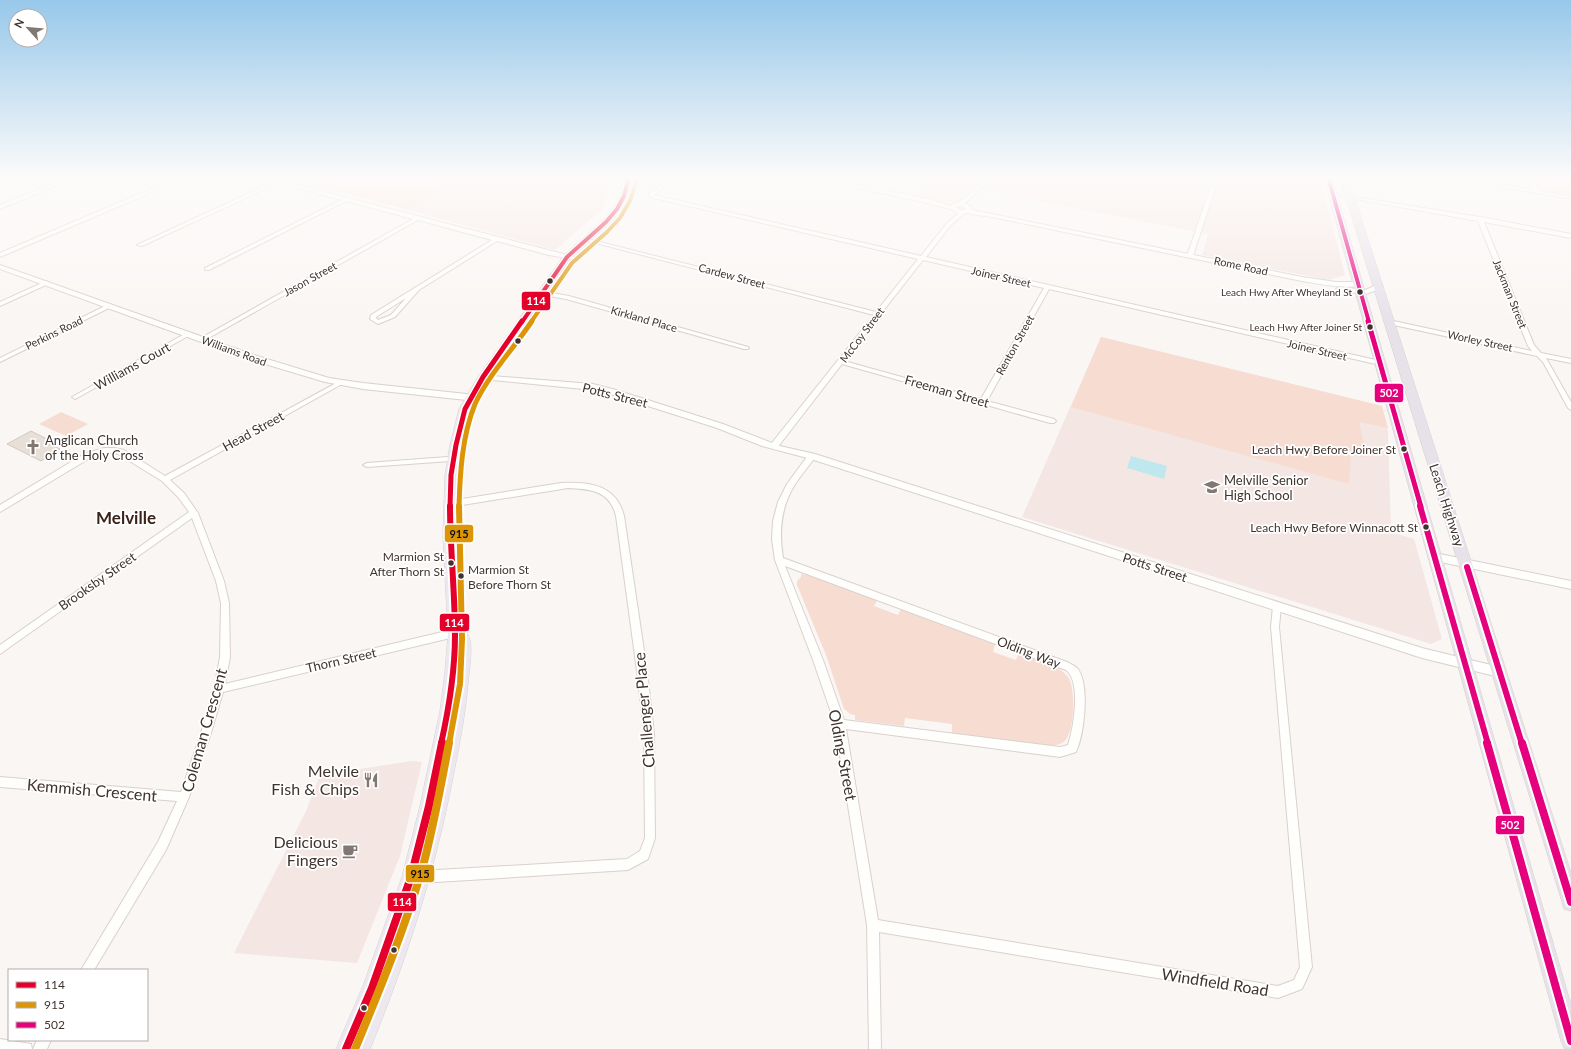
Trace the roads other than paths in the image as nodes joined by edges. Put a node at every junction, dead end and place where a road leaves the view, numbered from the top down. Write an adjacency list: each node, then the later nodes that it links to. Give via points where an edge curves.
1 (71, 226): 20 (street)
2 (181, 226): 19 (street)
3 (292, 226): 25 (street)
4 (404, 226): 37 (street, Jason Street)
5 (448, 226): 17 (street)
6 (602, 226): 18 (main road)
7 (606, 226): 18 (main road)
8 (777, 226): 23 (street, Joiner Street)
9 (947, 226): 23 (street, McCoy Street)
10 (1045, 226): 21 (street, Rome Road)
11 (1200, 226): 21 (street)
12 (1341, 226): 29 (highway, Leach Highway)
13 (1359, 226): 27 (highway, Leach Highway)
14 (1483, 226): 39 (street, Jackman Street, via 1531,346)
15 (1517, 226): 16 (street)
16 (1571, 236)
17 (496, 239): 22 (street); 30 (street)
18 (589, 239): 22 (main road); 34 (street, Cardew Street)
19 (140, 245)
20 (0, 256)
21 (1190, 256): 29 (street, Rome Road, via 1326,286)
22 (570, 257): 31 (main road)
23 (922, 259): 28 (street, Joiner Street); 34 (street, McCoy Street)
24 (0, 266): 26 (street, Williams Road)
25 (207, 269)
26 (46, 283): 32 (street); 33 (street, Williams Road)
27 (1378, 286): 29 (street, via 1370,292); 35 (highway, Leach Highway)
28 (1047, 288): 43 (street, Joiner Street); 48 (street, Renton Street)
29 (1359, 288): 43 (highway, Leach Highway)
30 (416, 290): 30 (street, via 393,316 378,322 373,318)
31 (543, 293): 38 (street, Kirkland Place, via 567,297); 44 (main road)
32 (0, 304)
33 (109, 306): 36 (street, Williams Road); 40 (street, Perkins Road)
34 (877, 314): 42 (street, McCoy Street)
35 (1389, 322): 39 (street, Worley Street); 61 (highway, Leach Highway)
36 (188, 334): 37 (street, Williams Road); 46 (street, Williams Court)
37 (203, 339): 45 (street, Williams Road, via 264,362)
38 (746, 348)
39 (1537, 353): 41 (street, Worley Street); 49 (street, Jackman Street, via 1546,361)
40 (0, 360)
41 (1571, 361)
42 (841, 362): 48 (street, Freeman Street); 51 (street, McCoy Street)
43 (1380, 363): 59 (highway, Leach Highway)
44 (486, 378): 47 (main road); 51 (street, Potts Street, via 600,389)
45 (340, 383): 47 (street, Williams Road); 55 (street, Head Street)
46 (75, 397)
47 (473, 398): 53 (main road, via 459,429)
48 (983, 402): 50 (street, Freeman Street)
49 (1571, 408)
50 (1052, 421)
51 (775, 444): 52 (street, Potts Street, via 799,454)
52 (812, 456): 60 (street, Olding Street, via 790,486 782,502 776,539); 63 (street, Potts Street)
53 (457, 458): 54 (street); 56 (main road)
54 (367, 465)
55 (165, 479): 57 (street, Coleman Crescent, via 121,452 104,450 87,456); 58 (street, Coleman Crescent)
56 (454, 504): 64 (main road, via 458,535); 72 (street, Challenger Place, via 576,485 601,491 616,504 622,531 648,727 650,838 644,855 628,864)
57 (0, 509)
58 (194, 513): 65 (street, Brooksby Street); 68 (street, Coleman Crescent, via 220,581 225,603 225,657)
59 (1435, 558): 61 (street); 66 (highway, Leach Highway)
60 (779, 560): 69 (street, Olding Street); 69 (street, Olding Way, via 1064,665 1075,673 1080,685 1076,738 1072,749 1060,752)
61 (1466, 564): 62 (street); 67 (highway, Leach Highway)
62 (1571, 585)
63 (1278, 606): 66 (street, Potts Street, via 1422,653); 74 (street, Windfield Road, via 1275,627 1306,967 1298,985 1278,992)
64 (459, 632): 68 (street, Thorn Street); 72 (main road, via 463,669 458,710 437,818)
65 (0, 650)
66 (1464, 664): 67 (street, Potts Street); 76 (highway, Leach Highway)
67 (1499, 672): 73 (highway, Leach Highway)
68 (219, 689): 71 (street, Coleman Crescent)
69 (840, 724): 74 (street, Olding Street)
70 (0, 782): 71 (street, Kemmish Crescent)
71 (184, 797): 75 (street, Coleman Crescent, via 162,846)
72 (416, 877): 79 (main road); 80 (main road, via 385,988)
73 (1571, 902)
74 (873, 925): 81 (street, Olding Street)
75 (88, 969)
76 (1571, 1041)
77 (0, 1045): 78 (street)
78 (26, 1049)
79 (346, 1049)
80 (359, 1049)
81 (875, 1049)

